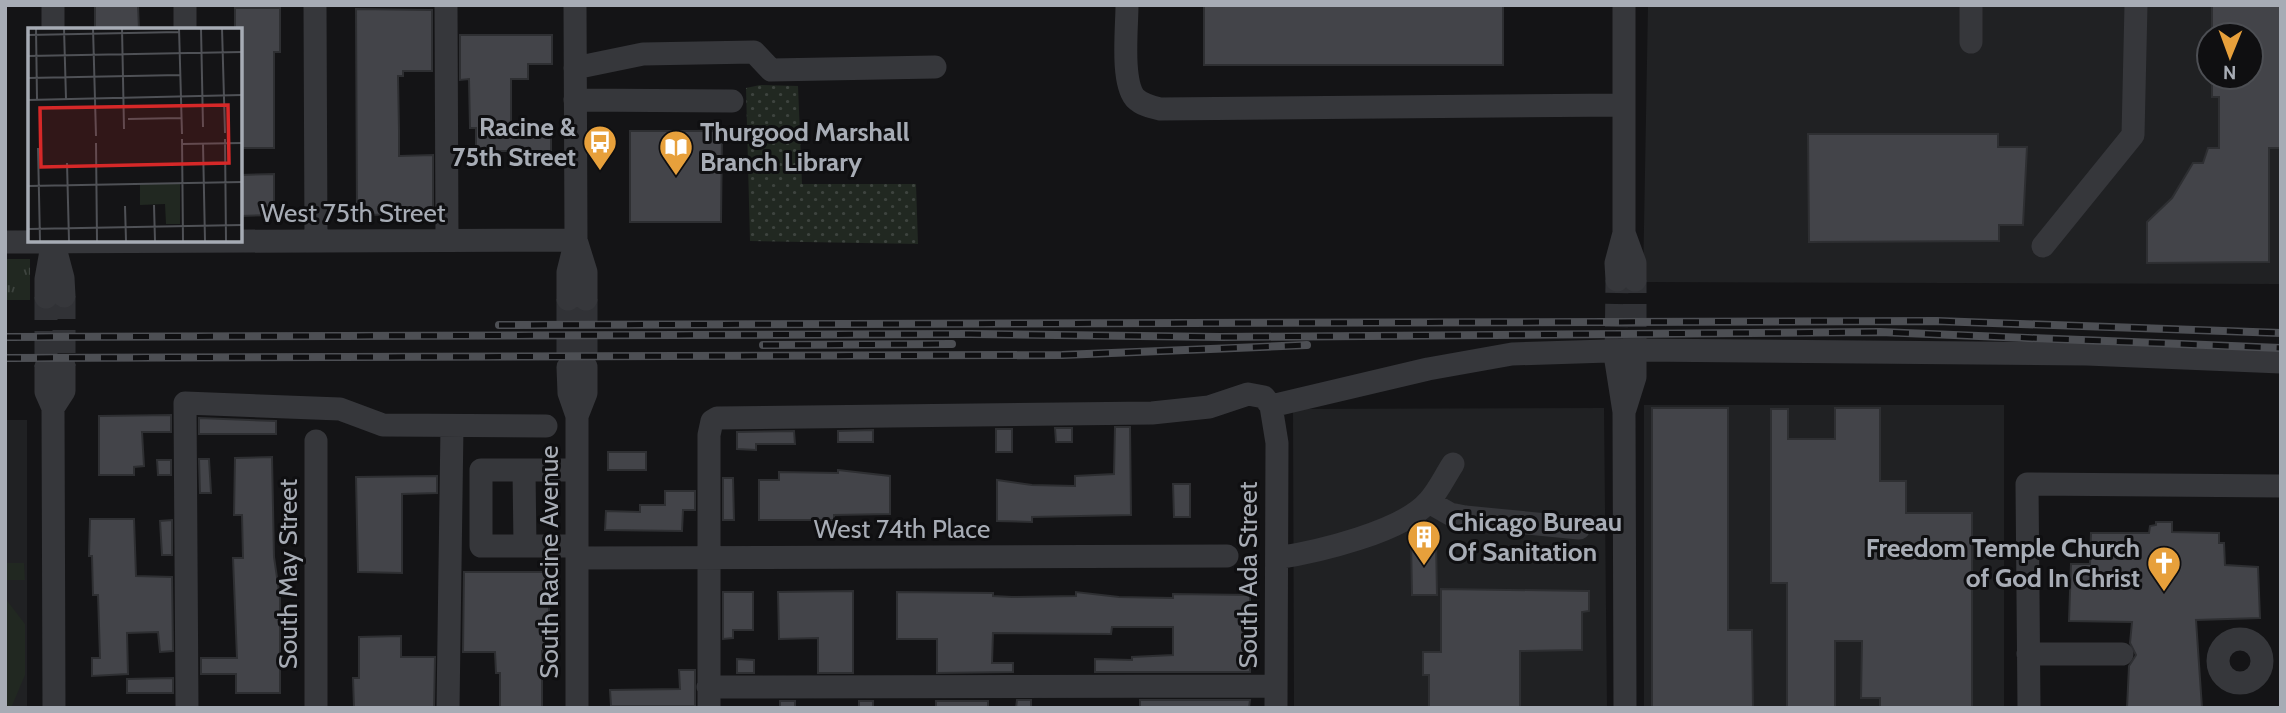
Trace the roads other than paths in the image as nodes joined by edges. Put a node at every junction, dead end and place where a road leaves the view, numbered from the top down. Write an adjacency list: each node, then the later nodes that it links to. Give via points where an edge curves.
1 (53, 5): 10 (street)
2 (185, 5): 11 (street)
3 (315, 5): 21 (street)
4 (446, 5): 19 (street)
5 (575, 5): 14 (street)
6 (1127, 5): 17 (street, via 1129,84 1146,106 1160,109)
7 (1624, 5): 17 (street)
8 (1971, 5): 12 (street)
9 (2136, 5): 25 (street, via 2133,135)
10 (53, 28)
11 (185, 28)
12 (1971, 42)
13 (934, 67): 14 (street, via 771,70 754,52 643,54)
14 (575, 68): 15 (street)
15 (575, 100): 16 (street); 20 (street)
16 (732, 101)
17 (1624, 105): 26 (street, via 1624,233 1616,263)
18 (242, 240): 21 (street, West 75th Street)
19 (447, 240): 20 (street, West 75th Street); 21 (street, West 75th Street)
20 (576, 240): 28 (street, via 568,272)
21 (316, 241)
22 (5, 242): 23 (street, West 75th Street)
23 (28, 242)
24 (53, 242): 27 (street, via 64,278)
25 (2043, 246)
26 (1626, 280)
27 (55, 297)
28 (577, 299)
29 (1626, 361): 57 (street, via 1635,377 1624,412)
30 (2281, 362): 33 (street, via 2087,354 1639,350 1512,354)
31 (55, 367): 52 (street, via 64,391 53,408)
32 (577, 367): 39 (street, South Racine Avenue, via 569,393 576,416)
33 (1271, 406): 46 (street, via 1264,397 1248,394 1209,407 1152,413 717,418 709,435); 47 (street, South Ada Street, via 1277,443)
34 (452, 426): 35 (street); 53 (street, via 383,425 340,409 184,403); 55 (street)
35 (546, 426)
36 (316, 441): 54 (street, South May Street)
37 (1453, 464): 41 (street)
38 (524, 470): 39 (street); 43 (street); 43 (street, West 74th Place, via 481,470 481,546)
39 (577, 470): 44 (street, South Racine Avenue)
40 (2281, 486): 48 (street, via 2027,484)
41 (1429, 502): 42 (street, via 1465,517); 47 (street, via 1398,522 1337,546)
42 (1579, 528)
43 (525, 546): 44 (street, West 74th Place)
44 (577, 552): 46 (street, West 74th Place); 56 (street, South Racine Avenue)
45 (1227, 556): 46 (street, West 74th Place)
46 (708, 557): 51 (street)
47 (1276, 558): 50 (street, South Ada Street)
48 (2028, 654): 49 (street); 58 (street)
49 (2122, 654)
50 (1276, 697): 51 (street)
51 (708, 698)
52 (54, 708)
53 (187, 708)
54 (316, 708)
55 (448, 708)
56 (577, 708)
57 (1625, 708)
58 (2029, 708)

